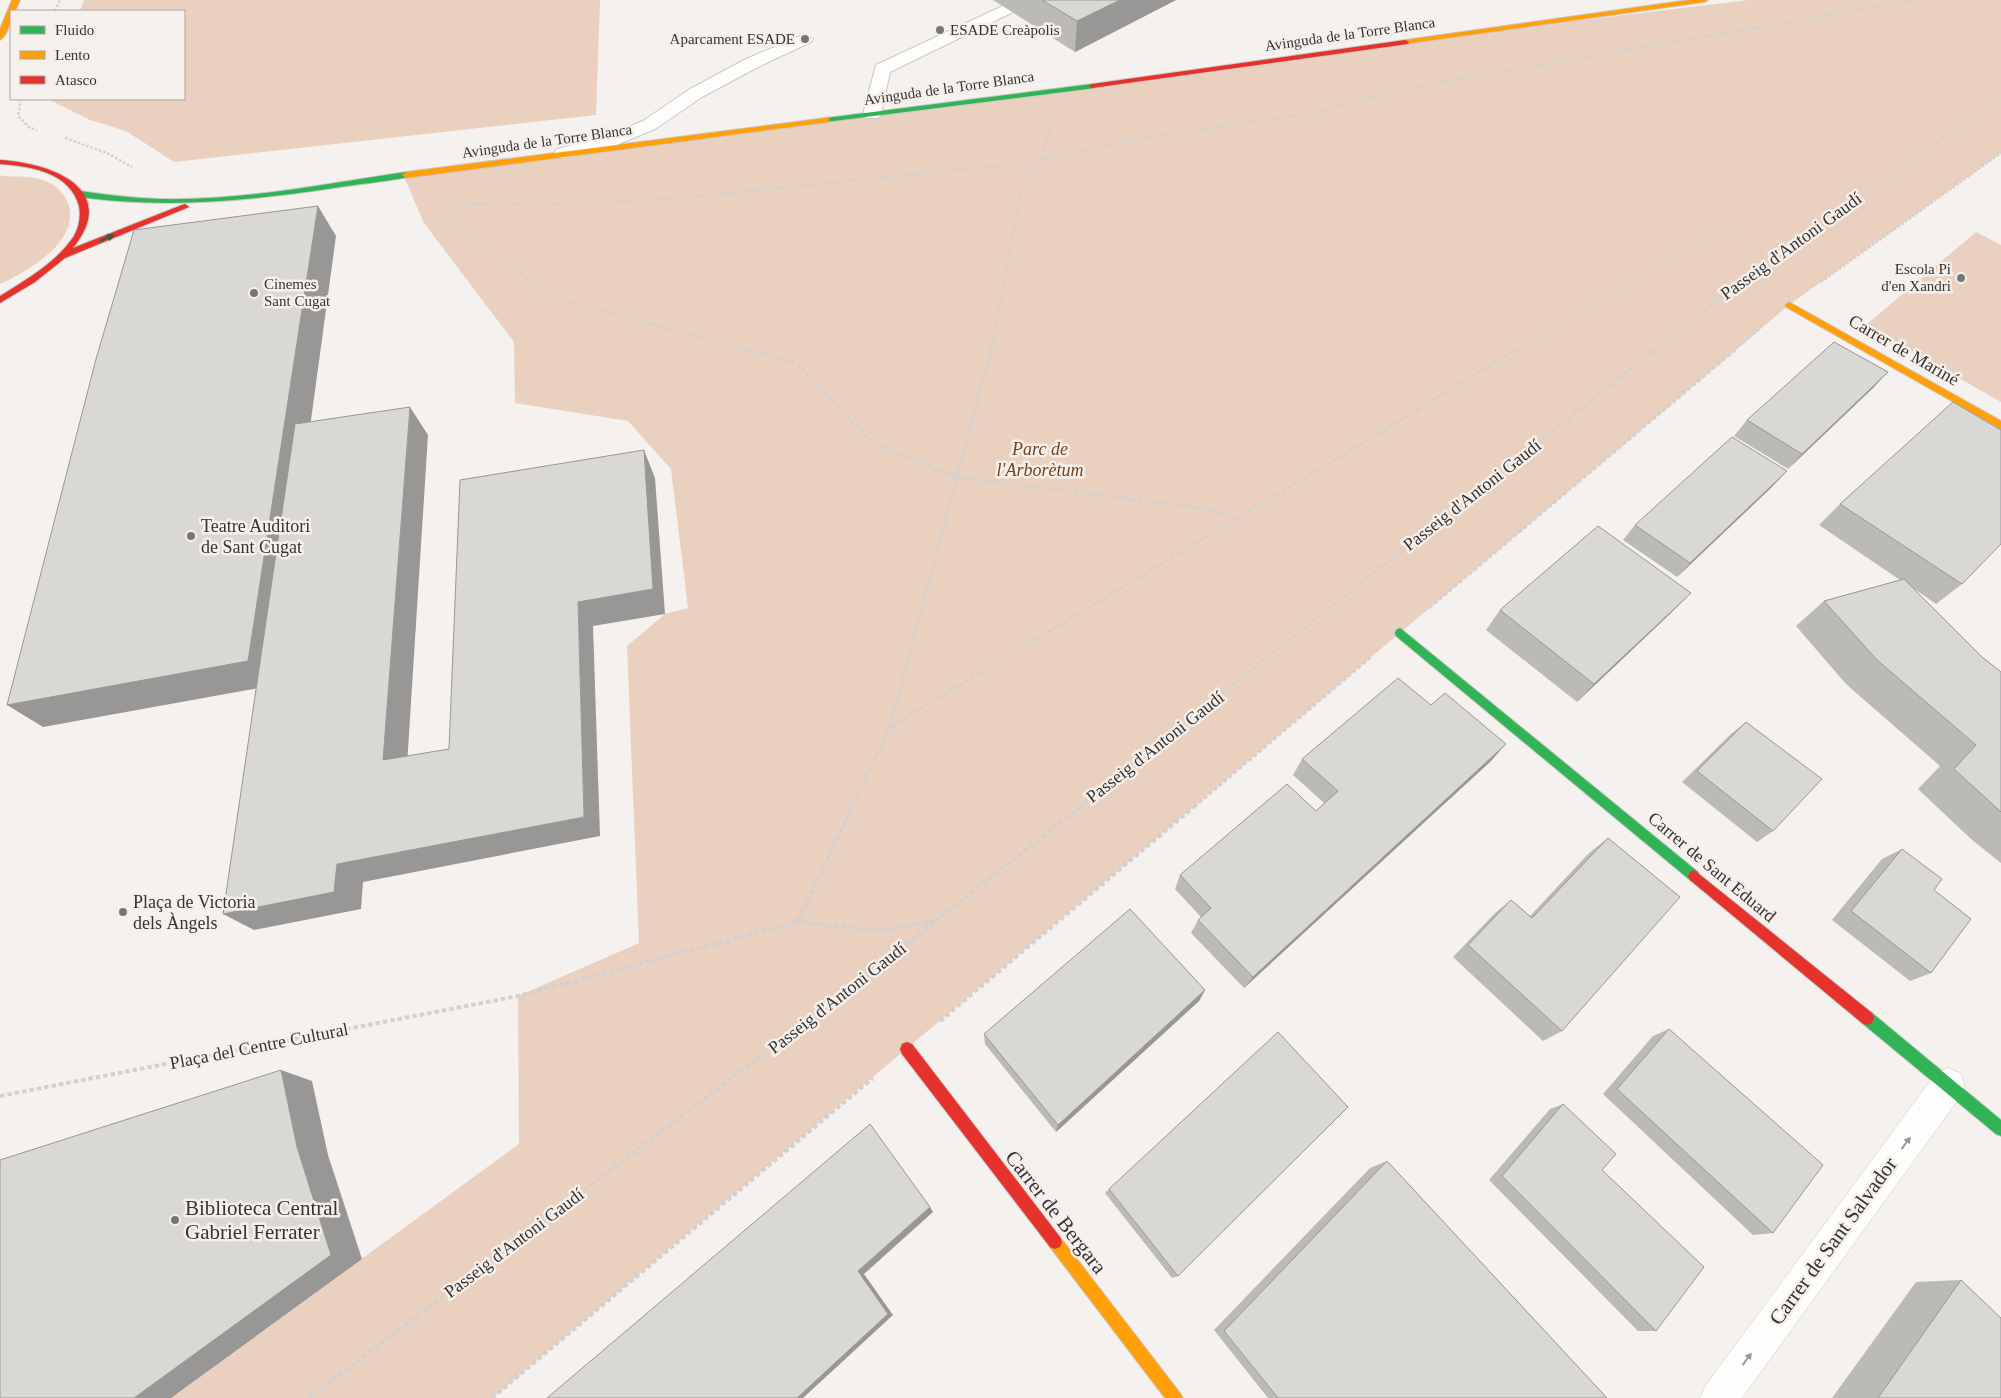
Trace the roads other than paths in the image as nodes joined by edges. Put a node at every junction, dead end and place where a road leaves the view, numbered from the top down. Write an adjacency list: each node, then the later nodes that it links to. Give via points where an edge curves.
1 (1704, 0): 6 (main road, Avinguda de la Torre Blanca)
2 (1007, 9): 6 (lane, via 882,69)
3 (10, 14): 4 (main road)
4 (0, 38)
5 (806, 39): 7 (lane, via 720,80 649,125 608,142)
6 (872, 114): 7 (main road, Avinguda de la Torre Blanca)
7 (551, 156): 10 (main road, Avinguda de la Torre Blanca)
8 (3, 159): 9 (main road, via 46,168)
9 (80, 194): 10 (main road, Avinguda de la Torre Blanca, via 113,200); 11 (main road, via 87,210 86,220 82,232)
10 (198, 202): 11 (main road, Avinguda de la Torre Blanca, one-way to 10)
11 (62, 257): 12 (main road)
12 (0, 300)
13 (1789, 305): 14 (main road, Carrer de Mariné)
14 (2001, 425)
15 (1400, 633): 17 (main road, Carrer de Sant Eduard)
16 (907, 1049): 19 (main road, Carrer de Bergara)
17 (1948, 1085): 18 (main road, Carrer de Sant Eduard); 20 (street, Carrer de Sant Salvador, one-way to 17)
18 (2001, 1129)
19 (1175, 1398)
20 (1719, 1398)

